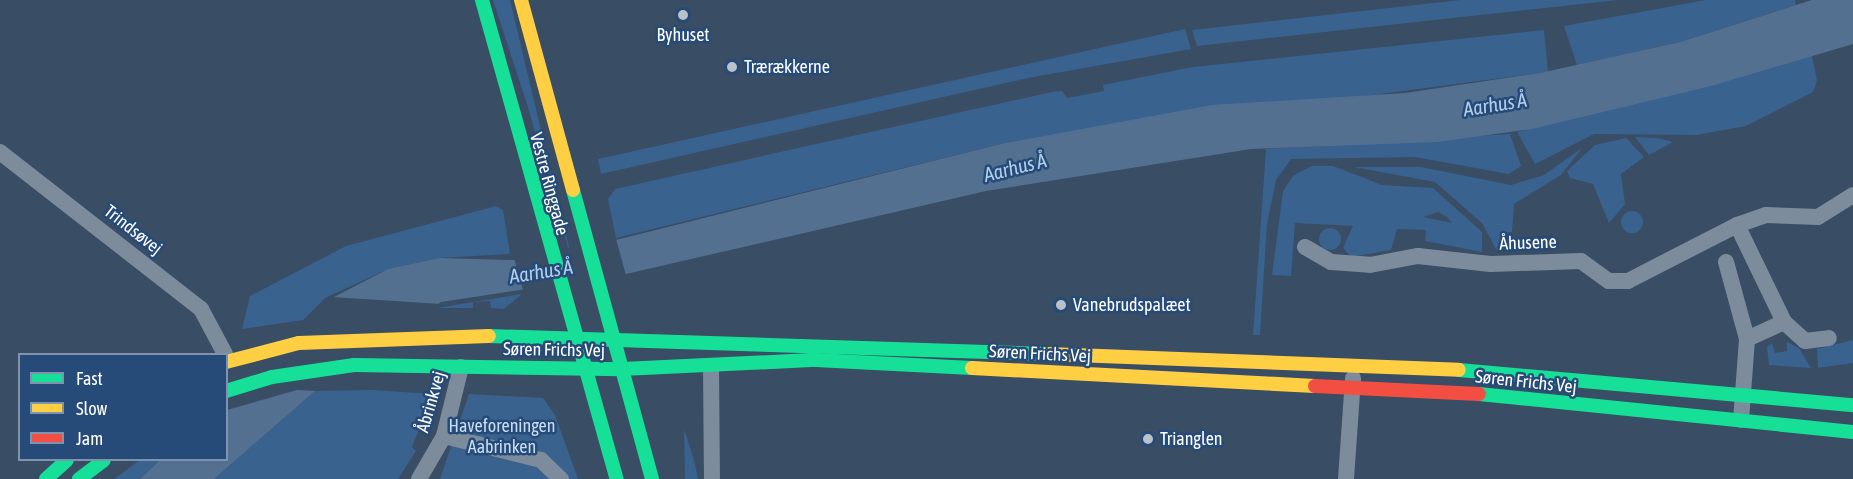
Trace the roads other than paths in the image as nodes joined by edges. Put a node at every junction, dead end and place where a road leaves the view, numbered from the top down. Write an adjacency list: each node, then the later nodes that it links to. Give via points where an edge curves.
1 (482, 0): 9 (street, Vestre Ringgade)
2 (521, 0): 12 (street, Vestre Ringgade)
3 (0, 152): 13 (street, Trindsøvej, via 201,309)
4 (1853, 195): 5 (street, Åhusene, via 1818,218 1766,215)
5 (1737, 225): 6 (street, Åhusene, via 1629,281 1609,281 1581,261 1491,264 1418,256 1370,265 1331,262); 8 (street)
6 (1305, 247)
7 (1726, 262): 11 (street)
8 (1784, 322): 10 (street, via 1805,341); 11 (street)
9 (574, 336): 12 (street, Søren Frichs Vej); 14 (street, Søren Frichs Vej, via 392,338 279,347); 18 (street, Vestre Ringgade)
10 (1829, 338)
11 (1747, 339): 23 (street)
12 (613, 340): 15 (street, Søren Frichs Vej); 19 (street, Vestre Ringgade)
13 (223, 353)
14 (228, 359)
15 (1354, 366): 21 (street); 23 (street, Søren Frichs Vej, via 1497,371)
16 (461, 367): 18 (street, Søren Frichs Vej); 22 (street, Søren Frichs Vej, via 354,365); 27 (street, Åbrinkvej)
17 (711, 367): 19 (street, Søren Frichs Vej); 21 (street, Søren Frichs Vej, via 816,360); 36 (street)
18 (583, 369): 19 (street, Søren Frichs Vej); 34 (street, Vestre Ringgade)
19 (622, 369): 35 (street, Vestre Ringgade)
20 (228, 371): 22 (street, Trindsøvej)
21 (1353, 388): 25 (street, Søren Frichs Vej, via 1490,395); 37 (street)
22 (231, 389)
23 (1745, 393): 24 (street, Søren Frichs Vej); 25 (street)
24 (1853, 405)
25 (1741, 420): 26 (street, Søren Frichs Vej)
26 (1853, 432)
27 (444, 436): 32 (street, Åbrinkvej); 33 (street, via 541,460)
28 (65, 461): 30 (street)
29 (102, 461): 31 (street)
30 (46, 479)
31 (79, 479)
32 (419, 479)
33 (561, 479)
34 (617, 479)
35 (652, 479)
36 (712, 479)
37 (1346, 479)

